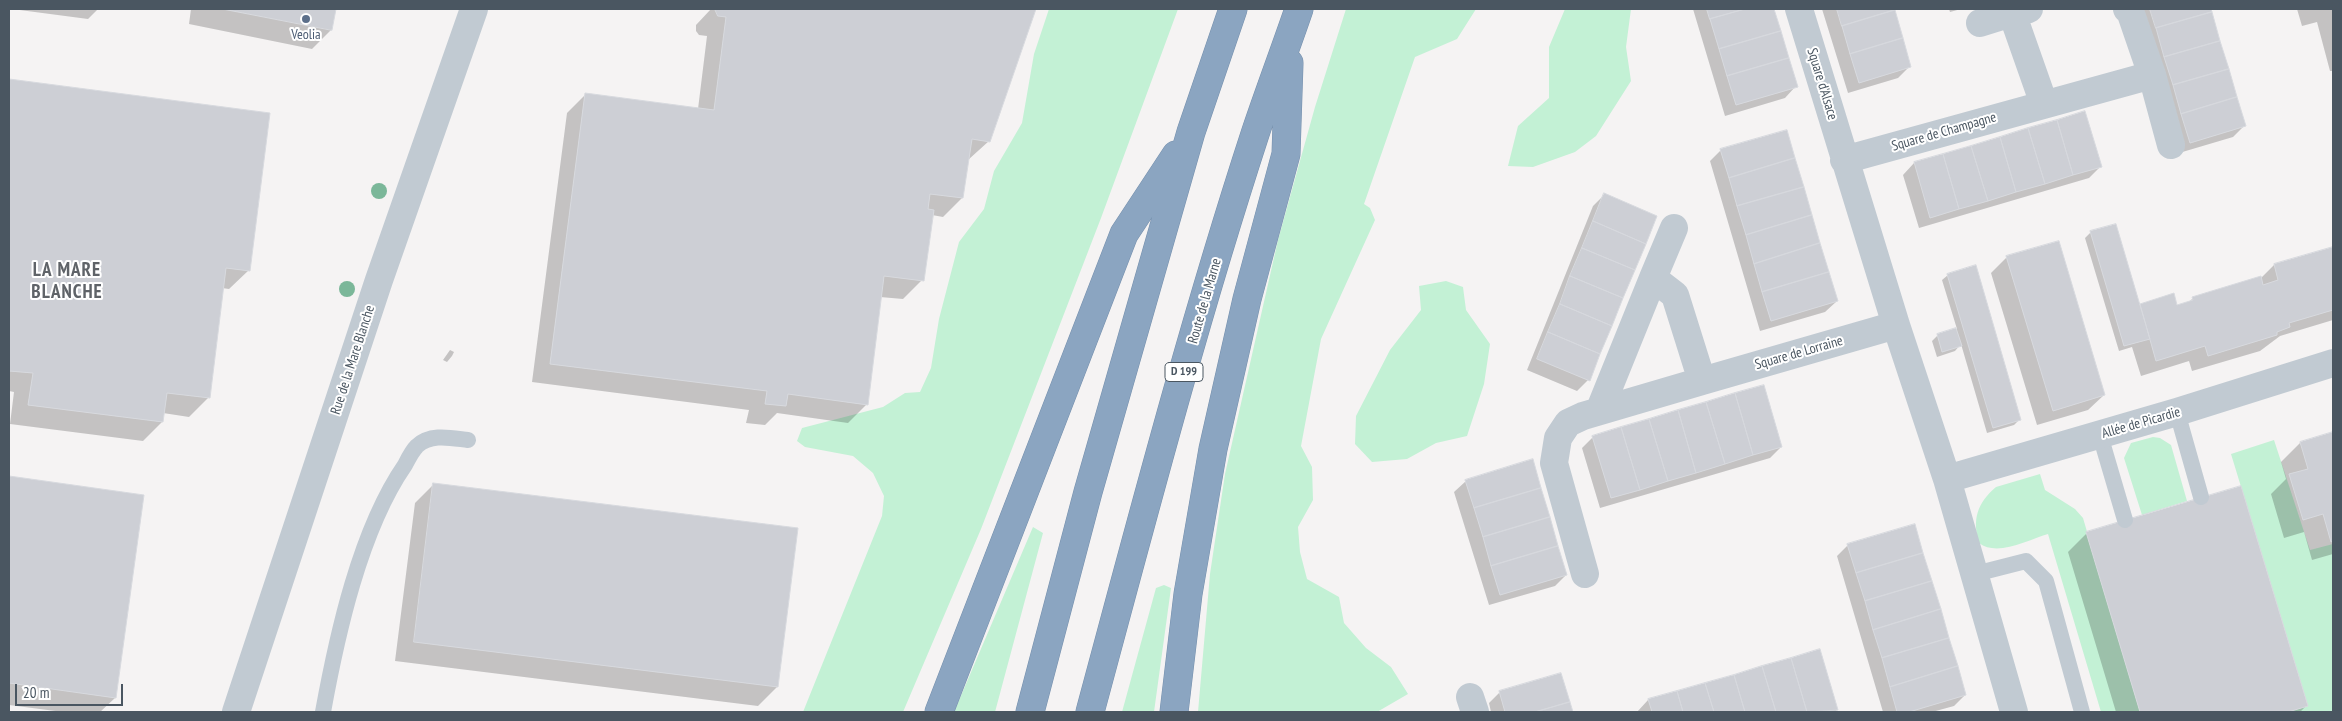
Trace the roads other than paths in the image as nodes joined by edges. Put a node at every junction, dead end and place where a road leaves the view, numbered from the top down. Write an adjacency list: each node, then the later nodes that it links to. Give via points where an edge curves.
1 (474, 9): 28 (street, Rue de la Mare Blanche, via 379,280)
2 (1233, 9): 11 (highway)
3 (1299, 9): 8 (highway, Route de la Marne / D 199)
4 (1798, 9): 13 (street, Square d'Alsace)
5 (2127, 9): 9 (street)
6 (2021, 11): 7 (street); 10 (street)
7 (1980, 23)
8 (1290, 36): 32 (highway, Route de la Marne / D 199, via 1214,268); 33 (highway, via 1286,154 1247,299 1213,449 1188,594)
9 (2152, 75): 10 (street, Square de Champagne); 12 (street)
10 (2044, 104): 13 (street, Square de Champagne)
11 (1190, 132): 30 (highway, via 1124,234); 31 (highway, via 1085,501)
12 (2171, 145)
13 (1844, 160): 16 (street)
14 (1674, 228): 15 (street)
15 (1653, 278): 18 (street, via 1675,295); 19 (street)
16 (1896, 325): 18 (street, Square de Lorraine); 23 (street)
17 (2333, 363): 20 (street, Allée de Picardie)
18 (1702, 380): 19 (street, Square de Lorraine)
19 (1600, 409): 26 (street, Square de Lorraine, via 1568,423 1558,438 1554,463)
20 (2177, 412): 21 (street, Allée de Picardie); 24 (lane)
21 (2100, 434): 23 (street, Allée de Picardie); 25 (lane)
22 (468, 440): 29 (lane, via 439,436 418,445 389,487 363,555 333,651)
23 (1947, 479): 27 (street)
24 (2201, 497)
25 (2125, 520)
26 (1585, 574)
27 (1975, 574): 34 (street); 35 (lane, via 2026,561 2046,581)
28 (236, 712)
29 (323, 712)
30 (939, 712)
31 (1030, 712)
32 (1090, 712)
33 (1174, 712)
34 (2014, 712)
35 (2082, 712)

